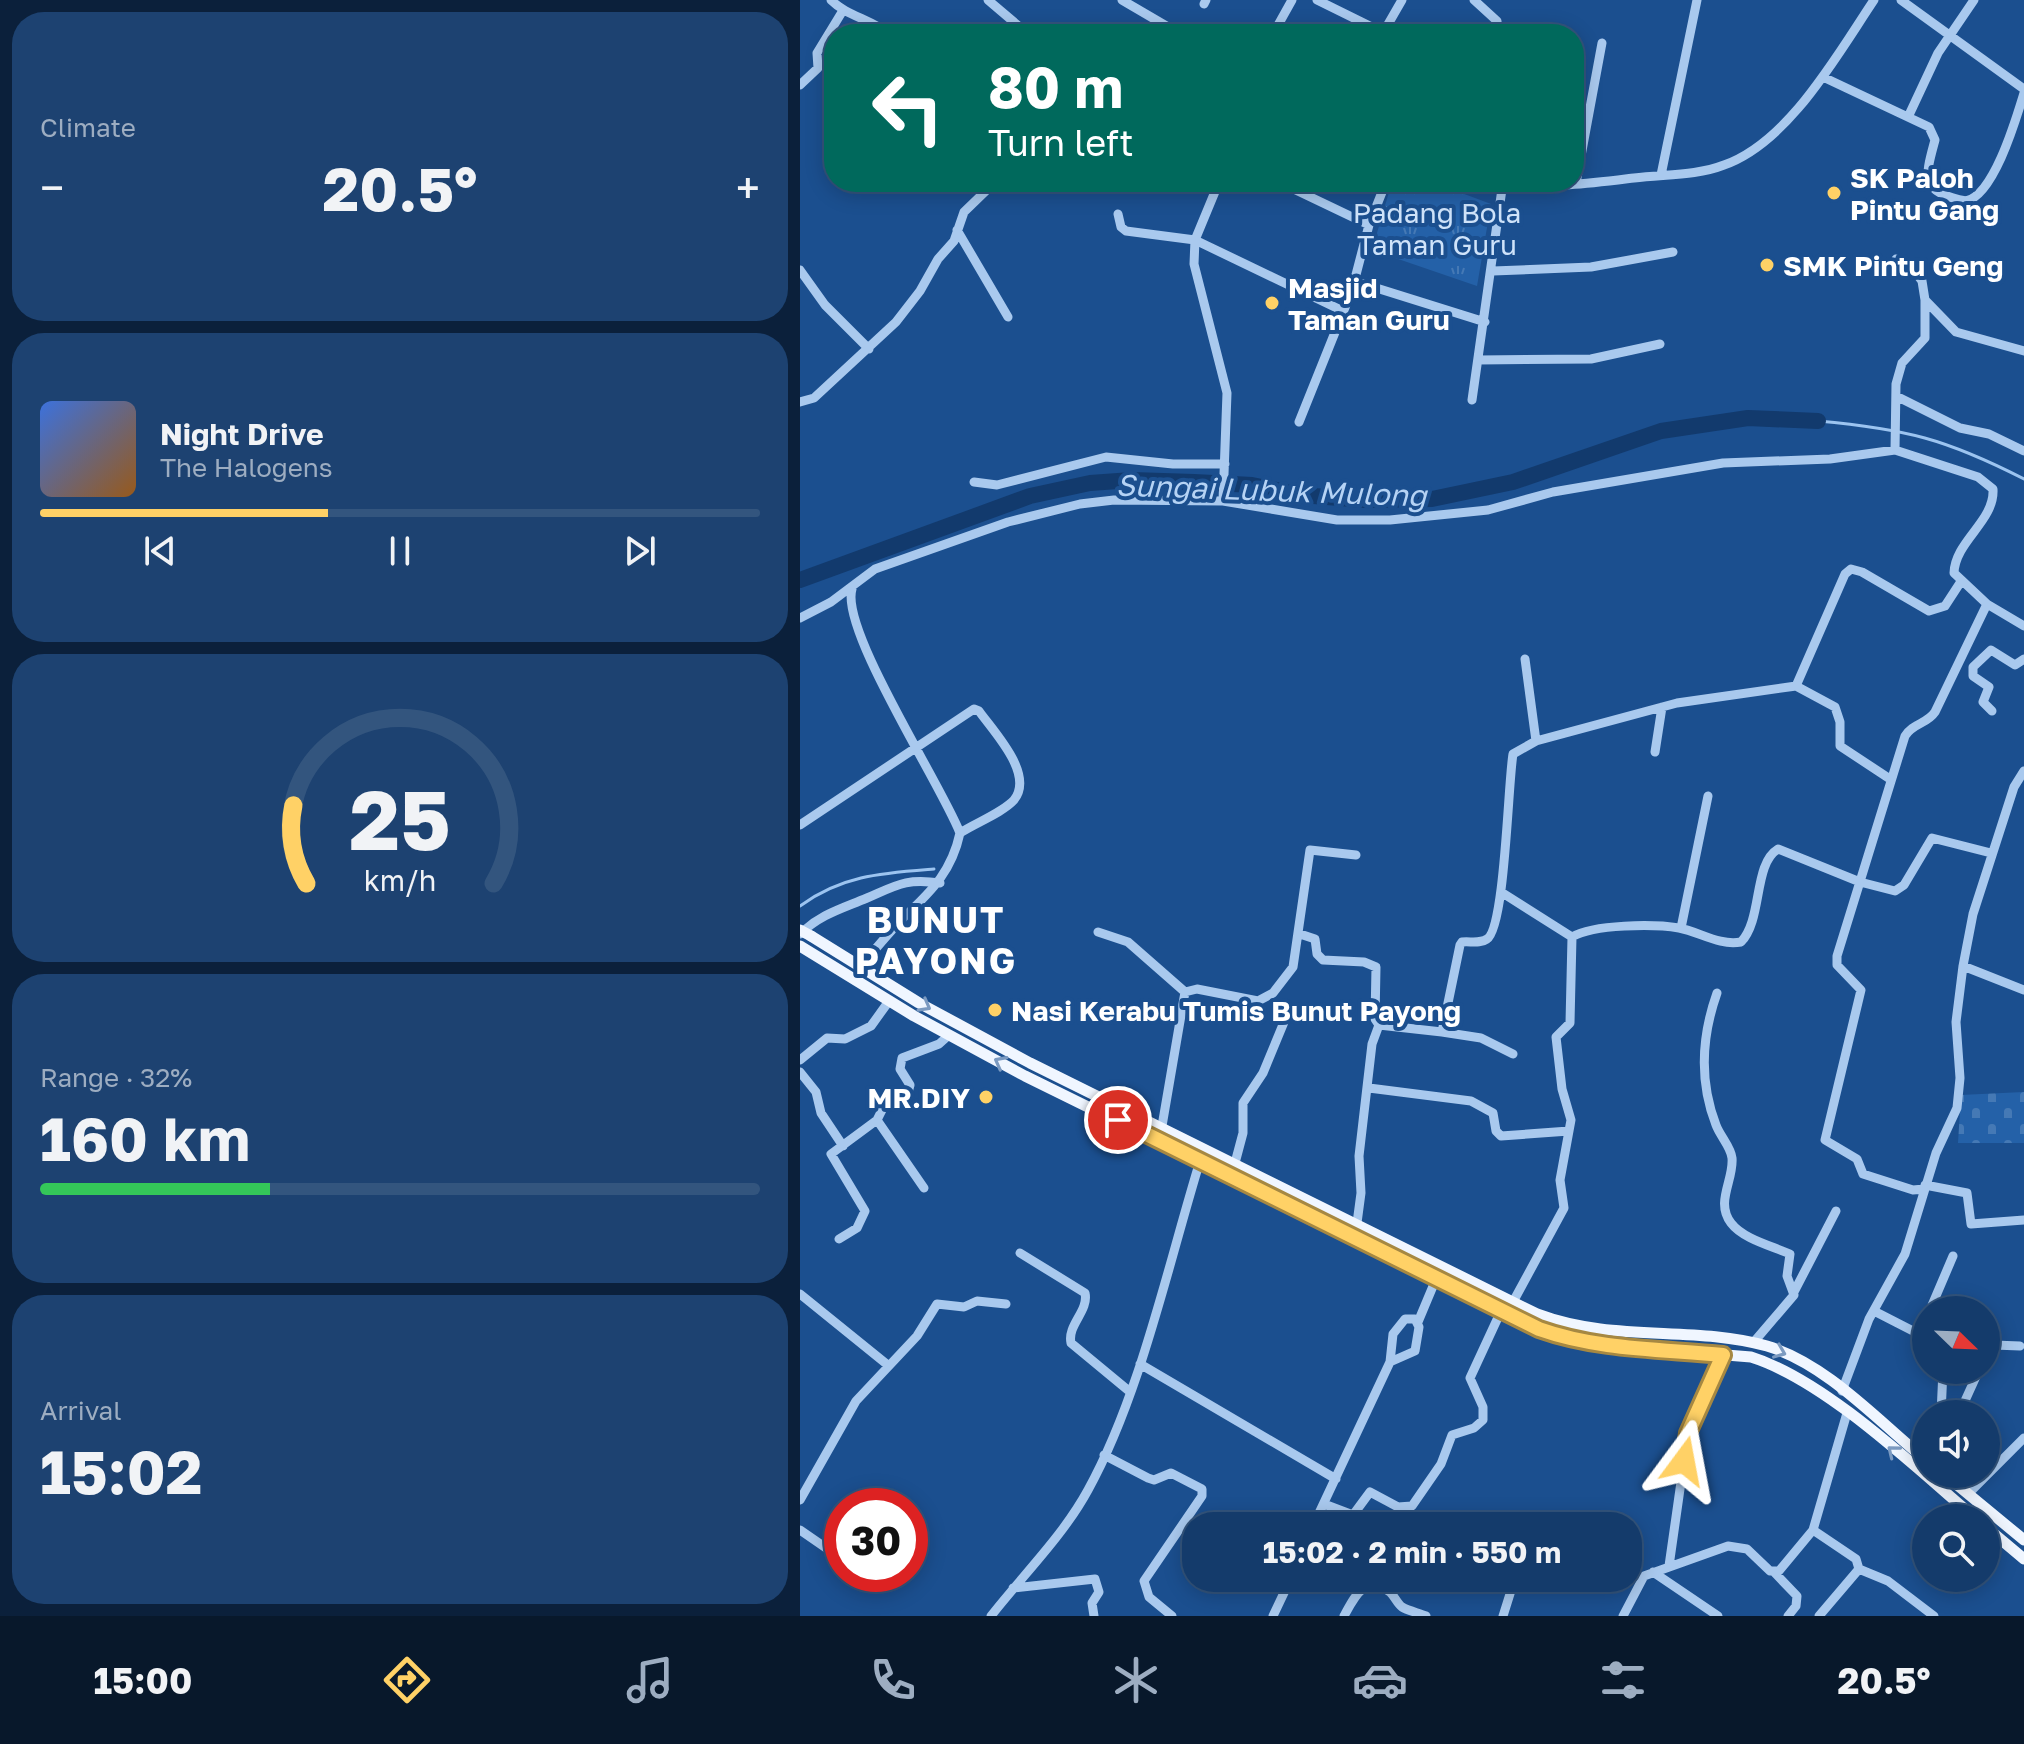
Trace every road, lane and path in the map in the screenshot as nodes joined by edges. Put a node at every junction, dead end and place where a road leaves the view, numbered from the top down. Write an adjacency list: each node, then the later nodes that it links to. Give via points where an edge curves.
1 (831, 0): 12 (street)
2 (988, 0): 15 (street)
3 (1122, 0): 16 (street)
4 (1292, 0): 17 (street)
5 (1317, 0): 18 (street)
6 (1402, 0): 19 (street)
7 (1474, 0): 20 (street)
8 (1697, 0): 30 (street)
9 (1874, 0): 24 (street)
10 (1901, 0): 21 (street)
11 (1974, 0): 21 (street)
12 (842, 12): 13 (street); 14 (street)
13 (835, 24)
14 (874, 24)
15 (1016, 24)
16 (1163, 24)
17 (1279, 24)
18 (1366, 24)
19 (1389, 24)
20 (1497, 24)
21 (1950, 38): 26 (street); 27 (street)
22 (824, 42): 25 (street, via 817,53 818,68)
23 (1602, 43): 29 (street)
24 (1823, 77): 27 (street); 30 (street, via 1776,130 1741,158 1707,171)
25 (800, 85)
26 (2024, 91): 28 (street)
27 (1909, 115): 28 (street, via 1934,134 1925,176 1931,186 1966,201 1981,194)
28 (2019, 128)
29 (1584, 140)
30 (1661, 175): 31 (street)
31 (1584, 182)
32 (985, 192): 39 (street, via 964,212)
33 (1215, 192): 40 (street)
34 (1302, 192): 38 (street)
35 (1382, 192): 38 (street)
36 (1502, 192): 44 (street)
37 (1118, 214): 40 (street, via 1121,227 1134,234)
38 (1369, 225): 45 (street)
39 (957, 230): 48 (street); 52 (street, via 920,291)
40 (1195, 240): 47 (street); 60 (street, via 1196,283 1227,393)
41 (1673, 252): 44 (street, via 1591,267)
42 (1896, 259): 46 (street, via 1922,281)
43 (800, 270): 52 (street, via 825,305)
44 (1493, 271): 49 (street)
45 (1354, 281): 47 (street); 49 (street)
46 (1925, 300): 51 (street, via 1956,332); 54 (street, via 1925,338 1902,363)
47 (1343, 311): 57 (street)
48 (1008, 317)
49 (1485, 322): 53 (street)
50 (1660, 344): 53 (street, via 1591,359)
51 (2023, 347)
52 (869, 349): 56 (street, via 814,398)
53 (1478, 360): 55 (street)
54 (1896, 396): 58 (street); 59 (street, via 1960,428 1989,434)
55 (1472, 400)
56 (800, 402)
57 (1299, 422)
58 (1895, 445): 62 (street, via 1830,459 1723,463 1553,492 1488,510 1390,520 1337,520); 63 (street, via 1978,477 1993,489 1990,507 1954,566)
59 (2024, 451)
60 (1225, 467): 61 (street, via 1106,457 997,485); 62 (street)
61 (974, 482)
62 (1223, 500): 64 (street, via 1149,498 1080,504 1008,522 875,569)
63 (1960, 583): 65 (street); 70 (street, via 1945,606 1929,611 1862,572 1848,571)
64 (852, 588): 66 (street); 74 (street, via 850,610)
65 (1987, 604): 67 (street); 77 (street, via 1935,712 1905,736)
66 (800, 618)
67 (2024, 626)
68 (1525, 659): 73 (street)
69 (2024, 659): 72 (street, via 2015,665 1991,650 1973,667 1973,676 1989,687 1983,702)
70 (1796, 686): 71 (street); 77 (street, via 1835,707 1840,746)
71 (1662, 707): 73 (street); 75 (street)
72 (1992, 711)
73 (1536, 741): 85 (street, via 1512,756)
74 (915, 748): 79 (street); 80 (street); 80 (street, via 974,709 1017,767 1019,788 1013,800)
75 (1655, 752)
76 (2024, 771): 81 (street)
77 (1890, 779): 83 (street)
78 (1708, 796): 86 (street)
79 (800, 825)
80 (960, 833): 84 (street)
81 (1991, 853): 83 (street, via 1932,838 1902,888); 92 (street)
82 (1356, 855): 89 (street, via 1310,850)
83 (1860, 882): 86 (street, via 1778,849 1769,858 1752,924 1741,942 1730,944); 114 (street, via 1837,965 1860,985 1861,997 1825,1140 1857,1159 1863,1174 1913,1190)
84 (940, 883): 88 (street, via 894,883 830,910); 93 (street)
85 (1501, 892): 90 (street); 100 (street, via 1491,935 1460,945)
86 (1681, 928): 90 (street, via 1612,929)
87 (1098, 932): 95 (street, via 1128,942)
88 (804, 933): 93 (main road)
89 (1300, 934): 95 (street, via 1285,981 1258,1001 1197,989); 99 (street, via 1315,939 1323,960 1376,967)
90 (1572, 937): 110 (street, via 1570,1023 1556,1037)
91 (801, 947): 97 (main road)
92 (1963, 966): 94 (street); 114 (street, via 1956,1022 1959,1098)
93 (860, 967): 104 (main road, one-way to 104)
94 (2024, 990)
95 (1185, 992): 109 (street)
96 (1717, 993): 123 (street, via 1706,1033 1703,1074 1717,1128 1732,1154 1725,1212 1733,1227 1790,1254 1787,1276)
97 (889, 1001): 101 (main road); 103 (street, via 871,1026 845,1039 827,1038)
98 (1289, 1010): 113 (street, via 1263,1073 1243,1103)
99 (1379, 1025): 100 (street); 107 (street)
100 (1442, 1032): 102 (street, via 1481,1038)
101 (949, 1035): 106 (main road, one-way to 101); 108 (street, via 902,1058 900,1069 909,1092 883,1108)
102 (1513, 1054)
103 (800, 1060)
104 (1039, 1066): 106 (main road, via 1037,1074); 109 (main road)
105 (800, 1072): 111 (street)
106 (1046, 1085): 112 (main road)
107 (1369, 1088): 110 (street, via 1473,1101 1493,1113 1501,1136); 118 (street)
108 (877, 1120): 111 (street); 115 (street)
109 (1162, 1126): 113 (main road)
110 (1569, 1131): 126 (street, via 1560,1180 1564,1208)
111 (843, 1146): 119 (street, via 831,1159 865,1211 857,1228)
112 (1200, 1161): 122 (main road); 137 (street)
113 (1235, 1163): 118 (main road)
114 (1925, 1187): 117 (street, via 1967,1193 1971,1224); 129 (street, via 1905,1254)
115 (924, 1188)
116 (1836, 1211): 123 (street)
117 (2024, 1220)
118 (1357, 1223): 126 (main road)
119 (839, 1239)
120 (1020, 1253): 139 (street, via 1083,1289 1087,1302 1071,1343)
121 (1953, 1256): 125 (street)
122 (1436, 1279): 128 (main road); 130 (street)
123 (1794, 1292): 132 (street)
124 (800, 1294): 138 (street)
125 (1936, 1296)
126 (1513, 1302): 132 (main road, via 1577,1327)
127 (1006, 1304): 138 (street, via 937,1304)
128 (1501, 1311): 135 (main road, via 1575,1340); 149 (street, via 1470,1378 1483,1420 1452,1435 1441,1464 1412,1506 1398,1507 1370,1492 1353,1515)
129 (1874, 1311): 131 (street); 140 (street)
130 (1418, 1322): 136 (street, via 1415,1351); 136 (street, via 1410,1318 1398,1325)
131 (1912, 1330)
132 (1753, 1343): 140 (main road, one-way to 140, via 1788,1354)
133 (2000, 1345): 134 (street)
134 (2020, 1346)
135 (1723, 1355): 141 (main road, via 1776,1365); 158 (street, via 1688,1433)
136 (1390, 1362): 145 (street)
137 (1140, 1364): 139 (street); 145 (street)
138 (889, 1366): 148 (street, via 856,1401)
139 (1129, 1391): 144 (street)
140 (1842, 1391): 143 (main road)
141 (1847, 1413): 150 (main road, one-way to 141); 153 (street)
142 (2024, 1438): 147 (street)
143 (1910, 1447)
144 (1104, 1455): 162 (street, via 1071,1518); 168 (street, via 1148,1478 1171,1473 1202,1489 1144,1581 1149,1597)
145 (1336, 1479): 149 (street)
146 (1961, 1488): 147 (main road)
147 (1968, 1494): 155 (main road)
148 (800, 1500)
149 (1324, 1504): 151 (street)
150 (1958, 1504)
151 (1320, 1512)
152 (800, 1530): 156 (street)
153 (1813, 1530): 159 (street, via 1856,1559); 161 (street)
154 (2000, 1539): 157 (main road)
155 (2024, 1541): 157 (main road, via 2019,1547)
156 (824, 1547)
157 (2022, 1558)
158 (1669, 1566): 160 (street); 161 (street, via 1739,1546)
159 (1859, 1569): 175 (street); 176 (street, via 1888,1581)
160 (1653, 1572): 173 (street, via 1640,1581); 174 (street)
161 (1774, 1572): 165 (street, via 1797,1596)
162 (1013, 1588): 166 (street); 167 (street, via 1095,1579 1099,1584)
163 (1284, 1592): 169 (street)
164 (1511, 1592): 172 (street)
165 (1790, 1615)
166 (991, 1616)
167 (1094, 1616)
168 (1172, 1616)
169 (1273, 1616)
170 (1344, 1616): 171 (street, via 1356,1593 1374,1585 1387,1590 1400,1606)
171 (1426, 1616)
172 (1503, 1616)
173 (1623, 1616)
174 (1718, 1616)
175 (1819, 1616)
176 (1934, 1616)

